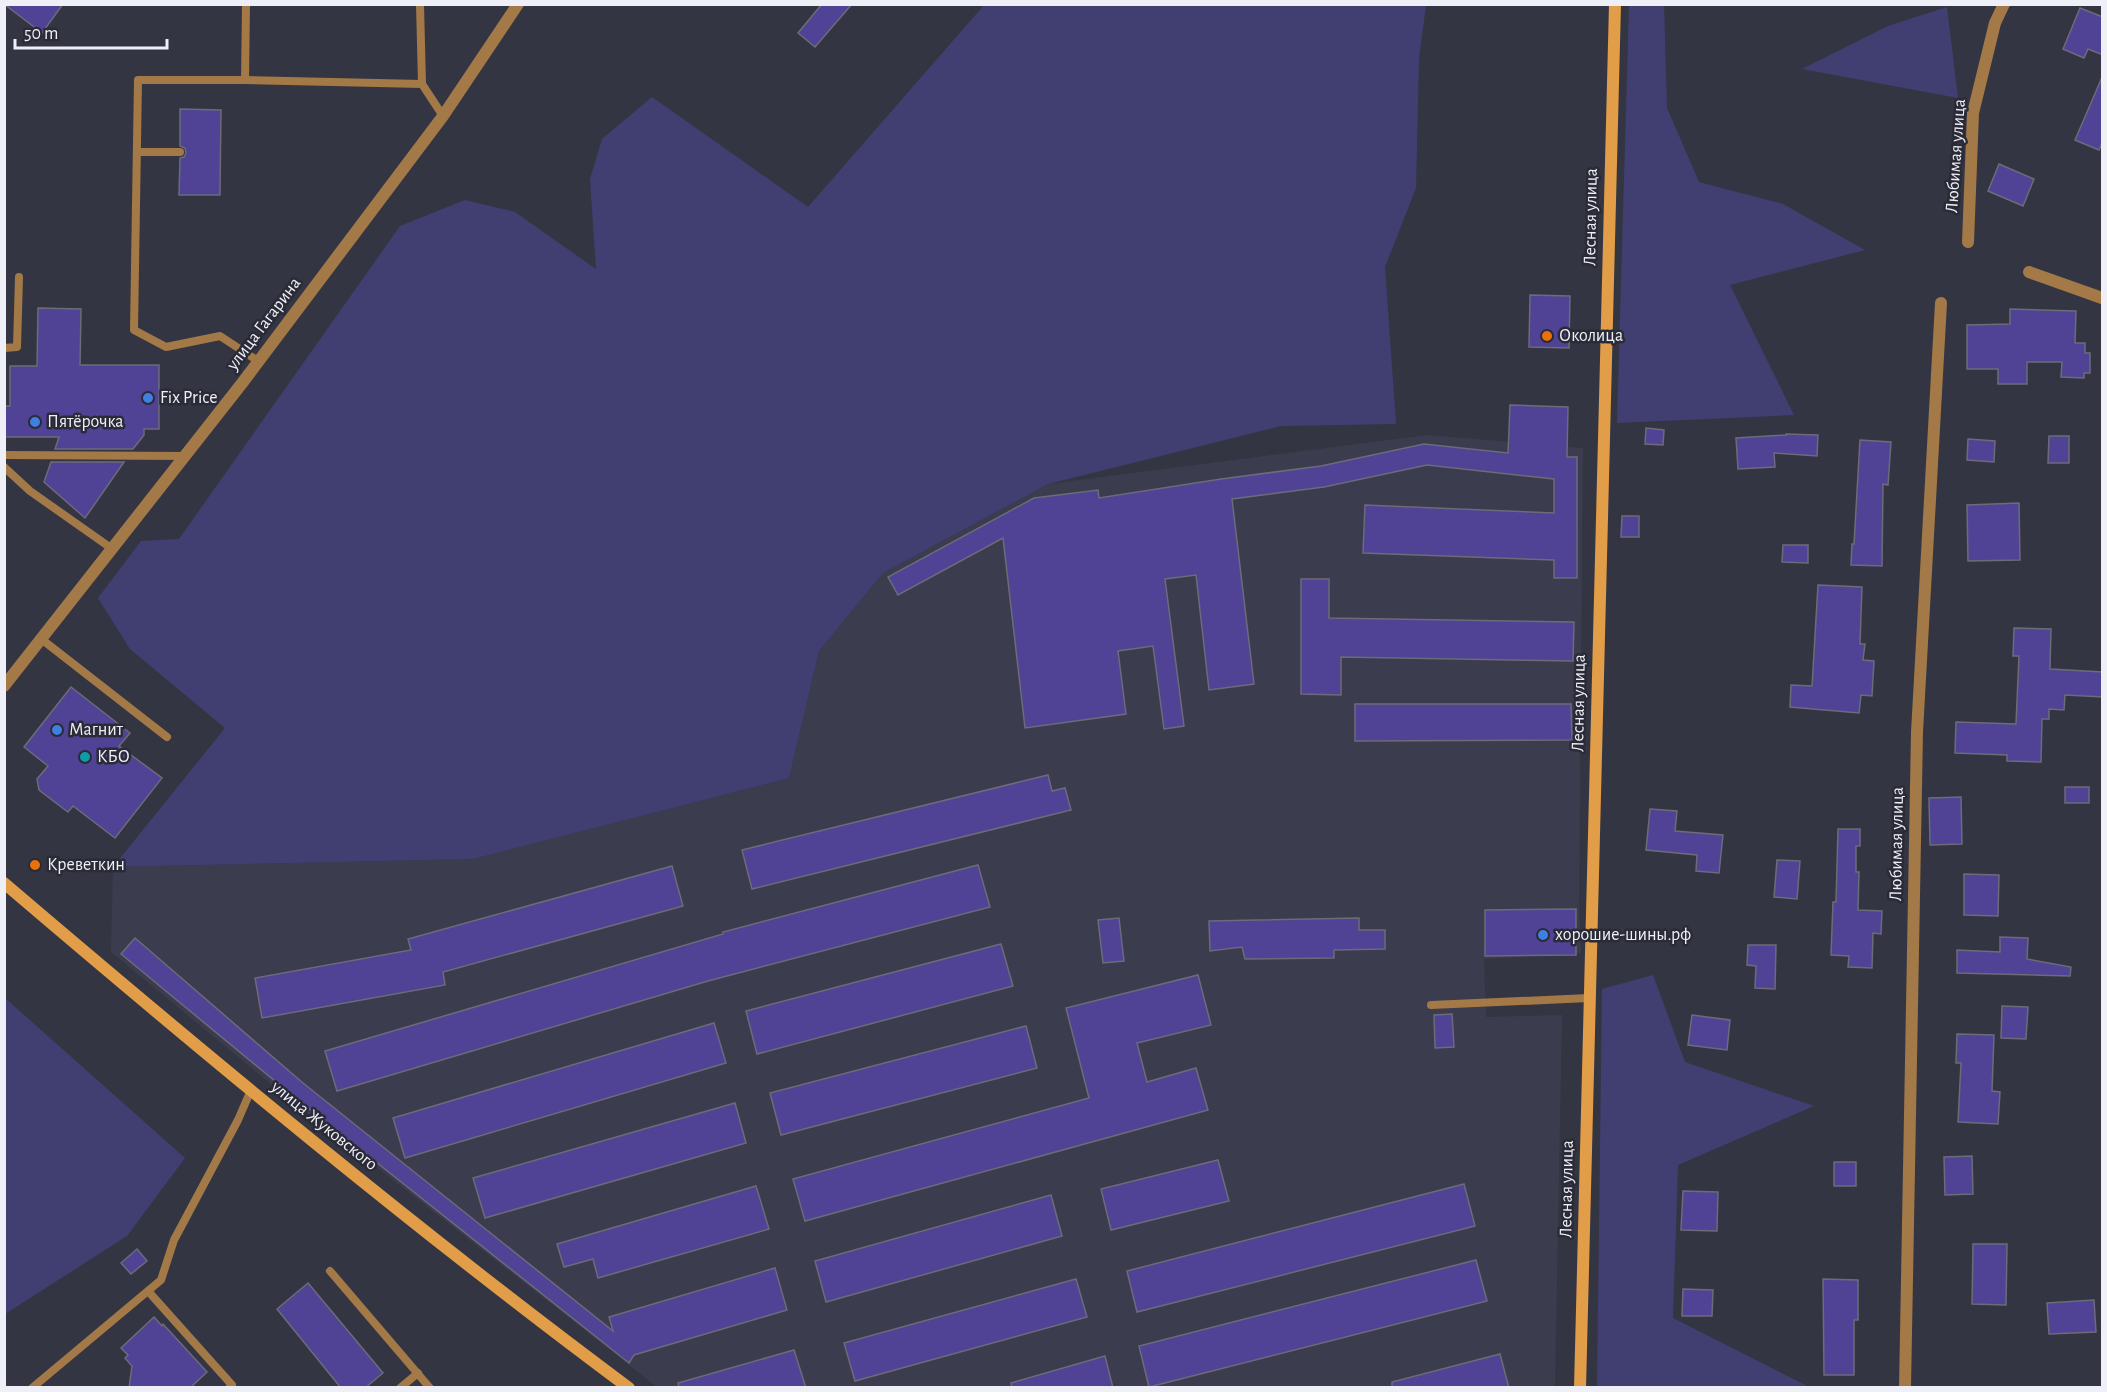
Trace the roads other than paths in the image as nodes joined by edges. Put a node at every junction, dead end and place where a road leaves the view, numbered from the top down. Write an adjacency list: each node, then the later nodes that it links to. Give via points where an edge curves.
1 (246, 4): 6 (lane)
2 (420, 4): 7 (lane)
3 (518, 4): 8 (street, улица Гагарина)
4 (1614, 4): 26 (main road, Лесная улица)
5 (2004, 4): 11 (street, Любимая улица, via 1995,23 1973,113)
6 (245, 80): 7 (lane); 9 (lane, via 138,80)
7 (422, 84): 8 (lane)
8 (443, 116): 17 (street, улица Гагарина)
9 (137, 152): 10 (lane); 17 (lane, via 134,330 166,347 220,336)
10 (180, 152)
11 (1968, 242)
12 (2029, 272): 14 (street)
13 (19, 277): 16 (lane, via 17,347)
14 (2103, 298)
15 (1941, 303): 38 (street, Любимая улица, via 1917,732)
16 (4, 348)
17 (258, 361): 19 (street, улица Гагарина)
18 (4, 455): 19 (lane)
19 (186, 456): 21 (street, улица Гагарина)
20 (4, 467): 21 (lane, via 30,491)
21 (111, 548): 22 (street, улица Гагарина)
22 (40, 638): 23 (street, улица Гагарина); 24 (lane)
23 (4, 686)
24 (167, 737)
25 (4, 883): 28 (main road, улица Жуковского)
26 (1589, 998): 27 (lane); 37 (main road, Лесная улица)
27 (1431, 1005)
28 (251, 1090): 30 (lane, via 174,1240 161,1280); 36 (main road, улица Жуковского, via 523,1309)
29 (330, 1271): 31 (lane)
30 (148, 1291): 32 (lane); 33 (lane, via 232,1385)
31 (418, 1373): 34 (lane); 35 (lane)
32 (32, 1388)
33 (229, 1388)
34 (400, 1388)
35 (430, 1388)
36 (629, 1388)
37 (1580, 1388)
38 (1905, 1388)

